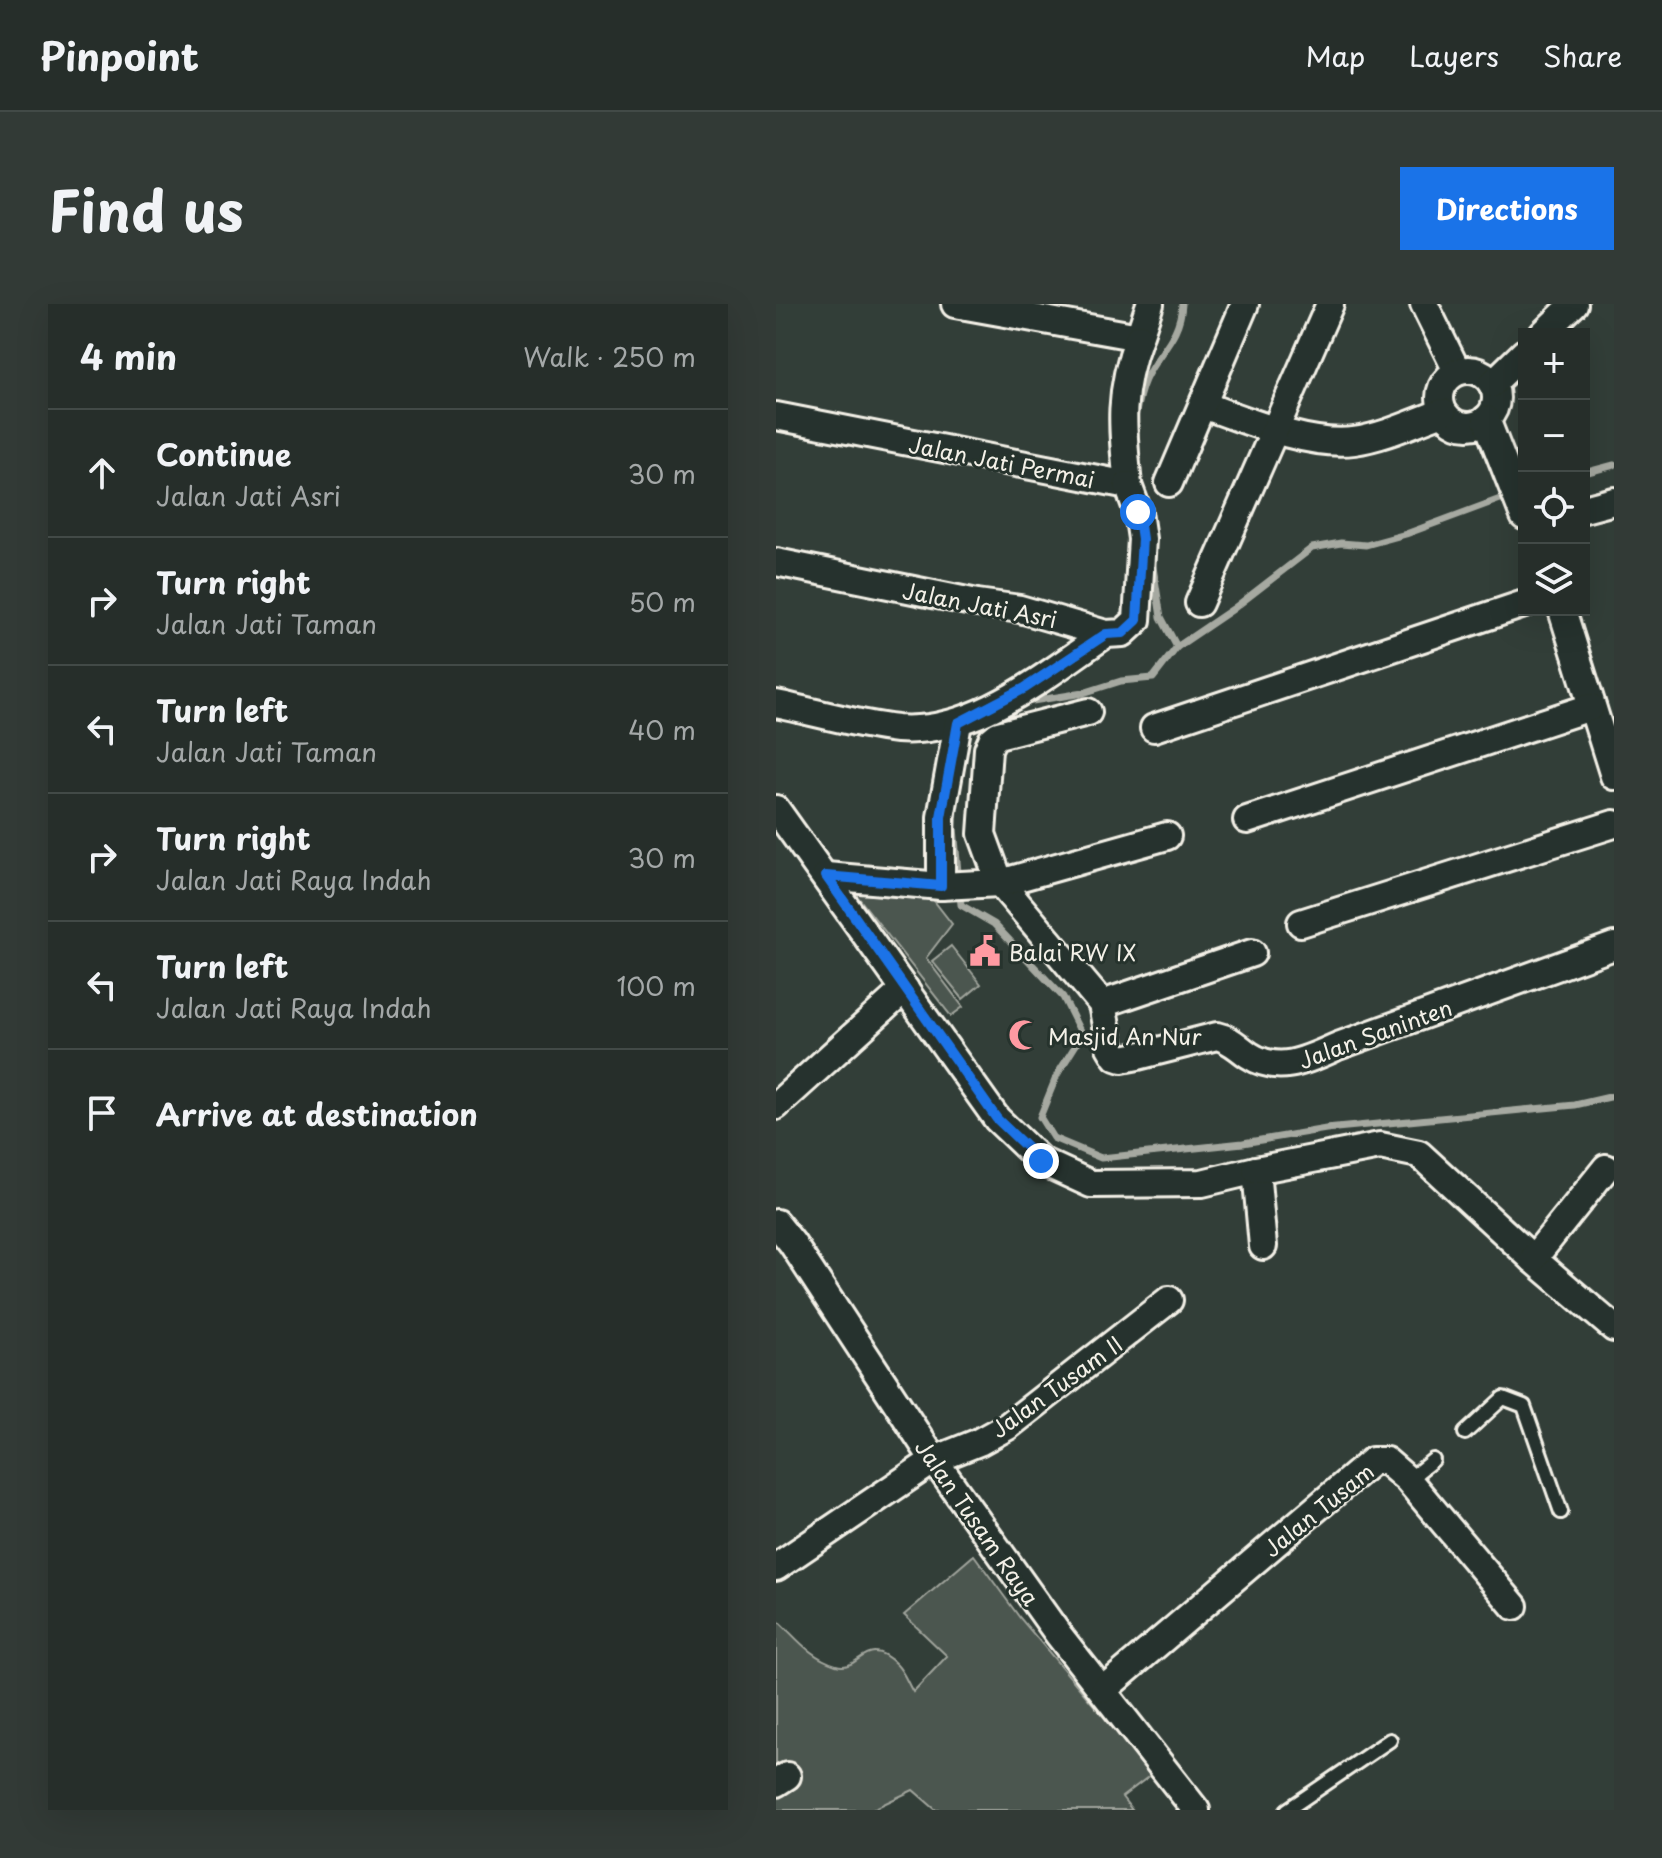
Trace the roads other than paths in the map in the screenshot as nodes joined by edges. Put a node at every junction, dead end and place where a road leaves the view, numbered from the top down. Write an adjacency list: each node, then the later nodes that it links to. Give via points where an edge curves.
1 (955, 304): 8 (street)
2 (1150, 304): 8 (street, Jalan Jati Permai)
3 (1245, 304): 11 (street)
4 (1330, 304): 15 (street)
5 (1424, 304): 10 (street, via 1440,337)
6 (1574, 304): 7 (street)
7 (1549, 328)
8 (1139, 337): 17 (street, Jalan Jati Permai, via 1122,393)
9 (1518, 355): 10 (street)
10 (1476, 375): 12 (street, via 1443,384); 14 (street, via 1495,402)
11 (1203, 405): 15 (street); 16 (street)
12 (1442, 407): 14 (street, via 1458,424); 15 (street, via 1366,439 1340,442)
13 (776, 416): 17 (street, Jalan Jati Permai)
14 (1481, 421): 19 (street)
15 (1276, 431): 22 (street)
16 (1169, 483)
17 (1128, 485): 25 (street, via 1142,539 1137,620 1123,633)
18 (1614, 501): 20 (street)
19 (1518, 503)
20 (1590, 507)
21 (776, 562): 25 (street, Jalan Jati Asri, via 1020,609)
22 (1199, 603)
23 (1518, 606): 30 (street)
24 (1564, 616): 27 (street)
25 (1106, 634): 29 (street, via 1025,688)
26 (776, 704): 29 (street, via 898,729)
27 (1591, 707): 31 (street); 33 (street)
28 (1088, 712): 37 (street, via 992,740 982,834)
29 (958, 723): 38 (street, via 941,817)
30 (1154, 728)
31 (1611, 760)
32 (776, 809): 36 (street)
33 (1247, 820)
34 (1614, 824): 39 (street)
35 (1167, 836): 37 (street)
36 (826, 876): 38 (street); 42 (street)
37 (995, 883): 38 (street); 43 (street)
38 (944, 886)
39 (1301, 923)
40 (1614, 946): 43 (street, Jalan Saninten, via 1302,1063 1271,1065 1217,1036 1122,1059 1110,1047)
41 (1252, 953): 43 (street)
42 (905, 989): 44 (street); 46 (street, via 997,1119 1041,1161 1091,1184 1202,1183)
43 (1102, 1004)
44 (776, 1106)
45 (1606, 1168): 49 (street)
46 (1256, 1170): 48 (street); 49 (street, via 1380,1146 1419,1154)
47 (776, 1223): 53 (street, Jalan Tusam Raya)
48 (1263, 1246)
49 (1533, 1259): 51 (street)
50 (1169, 1300): 53 (street, Jalan Tusam II, via 1008,1426)
51 (1614, 1328)
52 (1465, 1433): 56 (lane, via 1503,1398 1524,1406)
53 (934, 1460): 57 (street, Jalan Tusam II); 59 (street, Jalan Tusam Raya, via 1058,1634)
54 (1433, 1460): 55 (lane)
55 (1408, 1480): 58 (street, Jalan Tusam); 59 (street, Jalan Tusam, via 1386,1461 1372,1461)
56 (1561, 1512)
57 (776, 1567)
58 (1514, 1606)
59 (1104, 1689): 61 (street, Jalan Tusam Raya)
60 (1390, 1740): 62 (lane)
61 (1196, 1810)
62 (1287, 1810)

